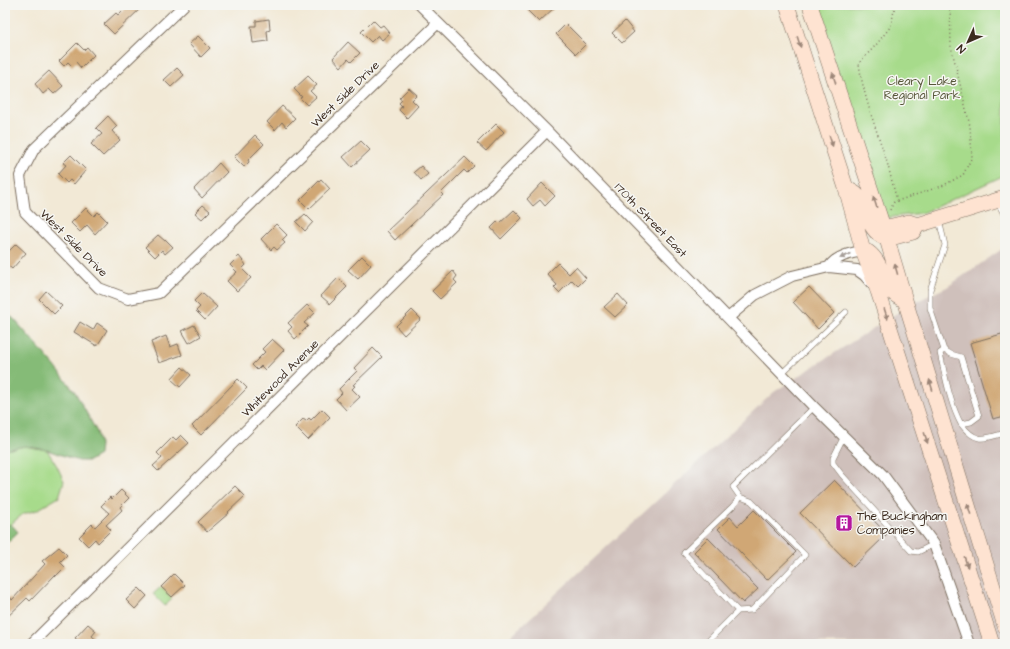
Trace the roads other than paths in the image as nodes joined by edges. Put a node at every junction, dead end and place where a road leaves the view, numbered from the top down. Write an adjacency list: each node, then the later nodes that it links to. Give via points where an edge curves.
1 (184, 5): 5 (street, West Side Drive, via 34,149 20,176 25,212 99,288 128,299 159,293)
2 (420, 5): 5 (street, 170th Street East)
3 (787, 5): 7 (main road, one-way to 7)
4 (810, 5): 11 (main road, one-way to 4)
5 (438, 23): 6 (street, 170th Street East)
6 (547, 131): 17 (street, 170th Street East); 29 (street, Whitewood Avenue)
7 (846, 188): 11 (main road, via 857,194 868,220 882,237); 12 (main road)
8 (1001, 199): 9 (lane); 10 (main road)
9 (1005, 216)
10 (938, 219): 11 (main road, via 918,225 913,232); 18 (lane, via 945,245 930,290 930,308)
11 (885, 233): 15 (main road, one-way to 11)
12 (863, 251): 13 (street, one-way to 13, via 833,261); 14 (main road); 15 (main road, via 868,252 879,264 896,297)
13 (829, 266): 14 (street, via 857,270); 17 (street, via 780,282 755,295)
14 (878, 291): 32 (main road, one-way to 32)
15 (905, 300): 27 (main road, one-way to 15)
16 (846, 312): 19 (lane)
17 (728, 318): 19 (street, 170th Street East)
18 (944, 350): 21 (lane, via 940,353 945,376); 21 (lane, via 961,357 979,416 971,422)
19 (782, 374): 20 (street, 170th Street East)
20 (814, 407): 23 (street, 170th Street East); 24 (lane, via 733,487)
21 (961, 424): 22 (lane, via 974,438 987,438)
22 (1005, 433)
23 (844, 436): 25 (street, 170th Street East, via 882,475); 25 (lane, via 833,458 833,463 842,475 904,545 918,552)
24 (740, 497): 26 (lane, via 684,553); 26 (lane, via 751,501 805,555 752,610)
25 (934, 544): 31 (street, 170th Street East)
26 (738, 611): 28 (lane)
27 (1005, 626)
28 (708, 643): 30 (lane)
29 (31, 644)
30 (699, 644)
31 (969, 644)
32 (992, 644)

